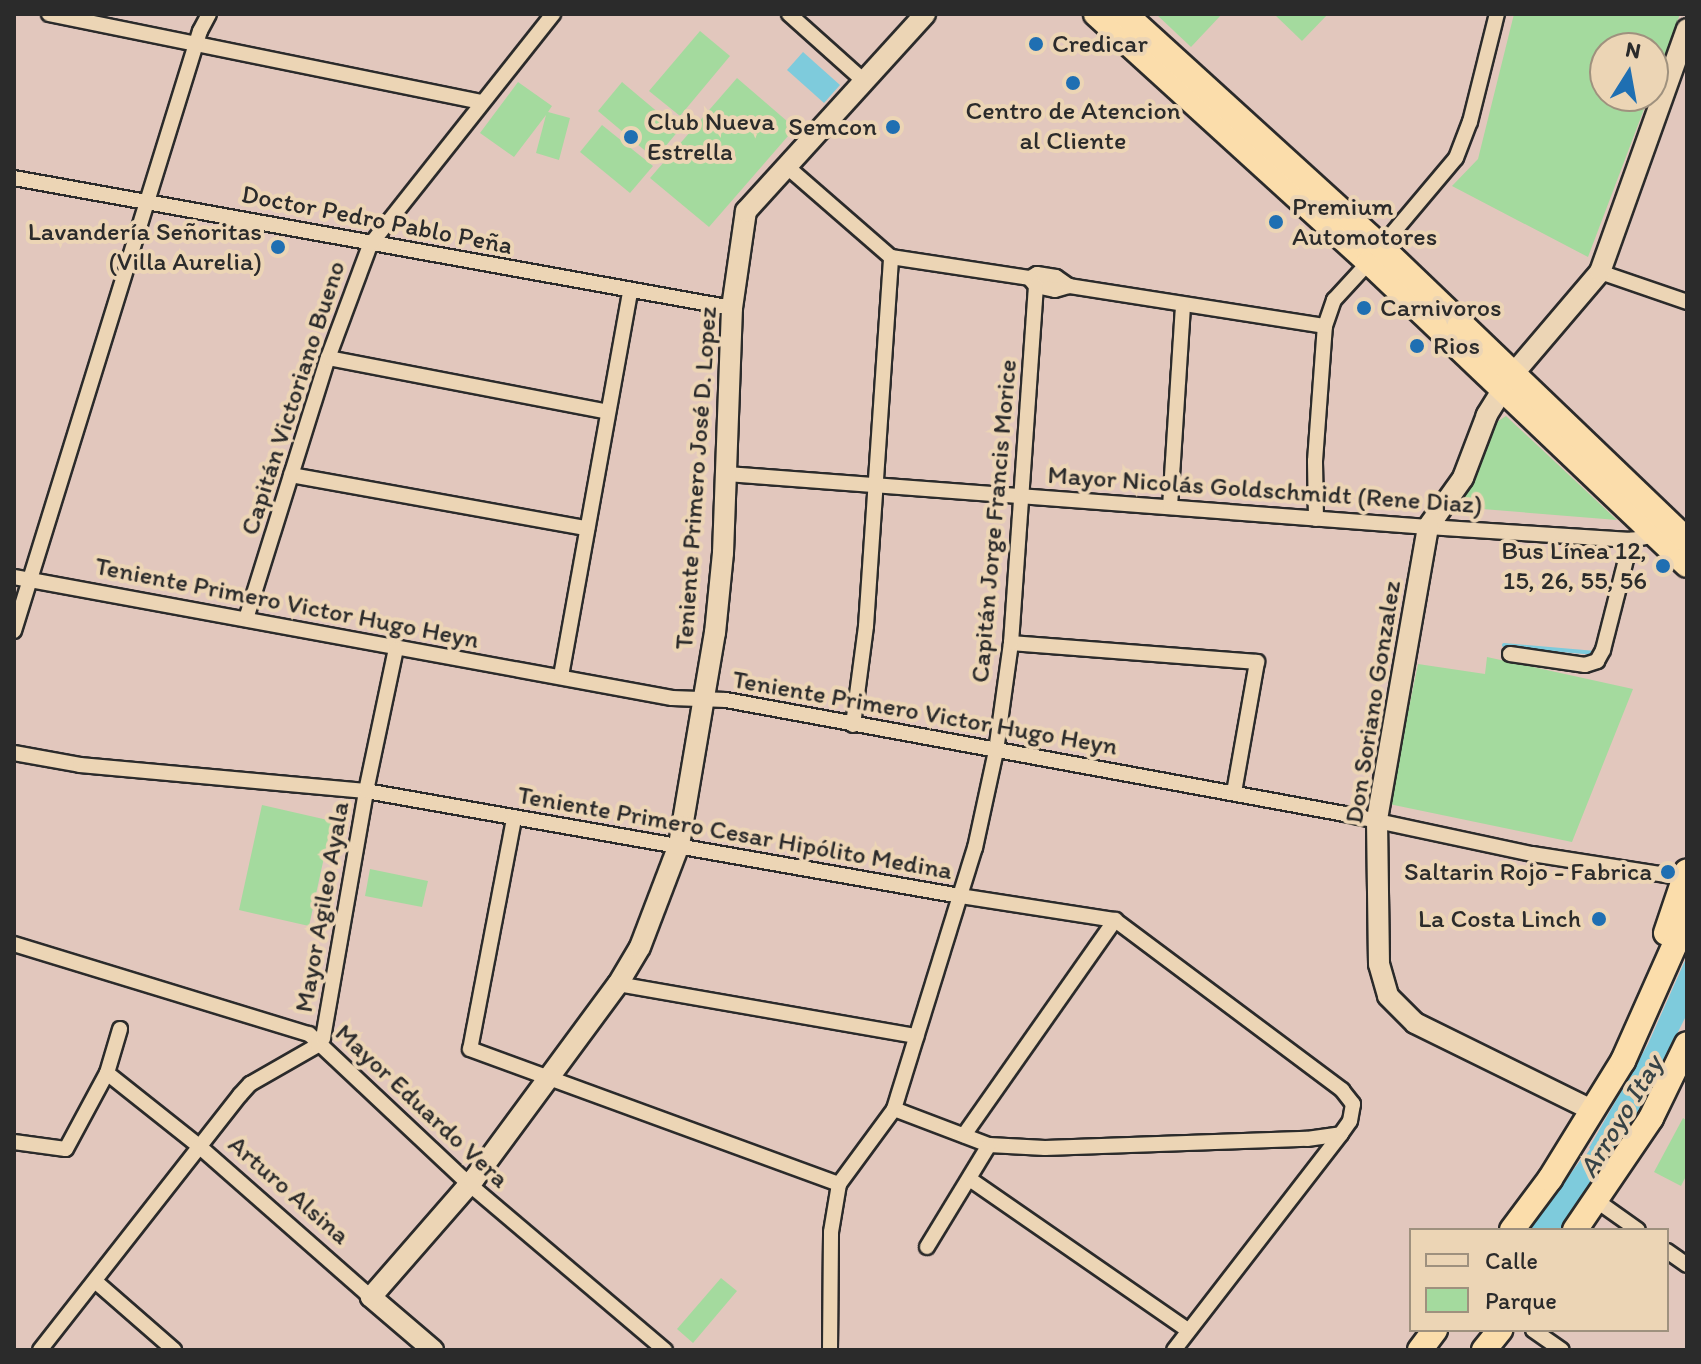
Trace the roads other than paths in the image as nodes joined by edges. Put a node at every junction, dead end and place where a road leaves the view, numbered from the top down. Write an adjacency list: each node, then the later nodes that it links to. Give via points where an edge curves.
1 (49, 14): 10 (street)
2 (209, 14): 10 (street)
3 (553, 14): 12 (street, Capitán Victoriano Bueno)
4 (789, 14): 11 (street)
5 (925, 14): 11 (street, Teniente Primero José D. Lopez)
6 (1096, 14): 17 (highway)
7 (1125, 14): 17 (highway)
8 (1497, 14): 17 (street, via 1456,158)
9 (1687, 29): 19 (street)
10 (196, 45): 12 (street); 15 (street)
11 (864, 81): 13 (street, Teniente Primero José D. Lopez)
12 (481, 102): 16 (street, Capitán Victoriano Bueno)
13 (785, 165): 18 (street); 24 (street, Teniente Primero José D. Lopez, via 746,211)
14 (14, 178): 15 (street, Doctor Pedro Pablo Peña)
15 (149, 201): 16 (street, Doctor Pedro Pablo Peña); 42 (street)
16 (370, 245): 21 (street, Doctor Pedro Pablo Peña); 26 (street, Capitán Victoriano Bueno)
17 (1375, 255): 25 (street, via 1334,300); 27 (highway)
18 (891, 257): 20 (street); 31 (street)
19 (1600, 272): 22 (street); 27 (street, Don Soriano Gonzalez)
20 (1033, 282): 23 (street, via 1037,274 1069,286); 32 (street, Capitán Jorge Francis Morice)
21 (630, 291): 24 (street, Doctor Pedro Pablo Peña); 28 (street)
22 (1687, 302)
23 (1183, 305): 25 (street); 33 (street)
24 (732, 308): 29 (street, Teniente Primero José D. Lopez)
25 (1325, 326): 34 (street)
26 (328, 358): 28 (street); 30 (street, Capitán Victoriano Bueno)
27 (1509, 381): 35 (street, Don Soriano Gonzalez, via 1487,415 1463,478); 37 (highway); 39 (highway)
28 (608, 412): 36 (street)
29 (727, 474): 31 (street, Mayor Nicolás Goldschmidt (Rene Diaz)); 49 (street, Teniente Primero José D. Lopez)
30 (291, 475): 36 (street); 43 (street, Capitán Victoriano Bueno)
31 (875, 485): 32 (street, Mayor Nicolás Goldschmidt (Rene Diaz)); 50 (street)
32 (1022, 496): 33 (street, Mayor Nicolás Goldschmidt (Rene Diaz)); 45 (street, Capitán Jorge Francis Morice)
33 (1170, 507): 34 (street, Mayor Nicolás Goldschmidt (Rene Diaz))
34 (1316, 519): 35 (street, Mayor Nicolás Goldschmidt (Rene Diaz))
35 (1428, 527): 38 (street, Mayor Nicolás Goldschmidt (Rene Diaz)); 56 (street, Don Soriano Gonzalez)
36 (587, 528): 48 (street)
37 (1656, 535): 38 (street, Mayor Nicolás Goldschmidt (Rene Diaz)); 40 (highway)
38 (1631, 540): 47 (street, via 1597,661 1585,665)
39 (1687, 540)
40 (1687, 565)
41 (14, 577): 42 (street, Teniente Primero Victor Hugo Heyn)
42 (31, 580): 43 (street, Teniente Primero Victor Hugo Heyn); 44 (street)
43 (246, 619): 46 (street, Teniente Primero Victor Hugo Heyn)
44 (14, 631)
45 (1011, 643): 51 (street, Capitán Jorge Francis Morice); 54 (street, via 1257,662)
46 (396, 649): 48 (street, Teniente Primero Victor Hugo Heyn); 53 (street, Mayor Agileo Ayala)
47 (1510, 654)
48 (561, 676): 49 (street, Teniente Primero Victor Hugo Heyn, via 672,698)
49 (705, 699): 50 (street, Teniente Primero Victor Hugo Heyn); 57 (street, Teniente Primero José D. Lopez)
50 (853, 725): 51 (street, Teniente Primero Victor Hugo Heyn)
51 (996, 751): 54 (street, Teniente Primero Victor Hugo Heyn); 59 (street, Capitán Jorge Francis Morice)
52 (14, 753): 53 (street, Teniente Primero Cesar Hipólito Medina, via 80,765)
53 (366, 791): 55 (street, Teniente Primero Cesar Hipólito Medina); 67 (street, Mayor Agileo Ayala)
54 (1234, 793): 56 (street, Teniente Primero Victor Hugo Heyn)
55 (514, 819): 57 (street, Teniente Primero Cesar Hipólito Medina); 70 (street, via 470,1049)
56 (1377, 820): 58 (street, Teniente Primero Victor Hugo Heyn, via 1532,854); 72 (street, Don Soriano Gonzalez, via 1379,964 1394,1005 1415,1023)
57 (679, 845): 59 (street, Teniente Primero Cesar Hipólito Medina); 63 (street, Teniente Primero José D. Lopez, via 640,947)
58 (1686, 874): 64 (highway, via 1658,965)
59 (960, 896): 61 (street, Teniente Primero Cesar Hipólito Medina); 66 (street, Capitán Jorge Francis Morice)
60 (1687, 917): 64 (highway)
61 (1115, 920): 73 (street, Teniente Primero Cesar Hipólito Medina, via 1349,1096 1354,1111); 74 (street)
62 (14, 944): 67 (street, Mayor Eduardo Vera, via 309,1034)
63 (618, 984): 66 (street); 70 (street, Teniente Primero José D. Lopez)
64 (1659, 985): 72 (highway)
65 (120, 1029): 69 (street)
66 (917, 1036): 71 (street, Capitán Jorge Francis Morice)
67 (318, 1045): 77 (street, Mayor Agileo Ayala, via 250,1084); 79 (street, Mayor Eduardo Vera)
68 (1686, 1047): 81 (highway, via 1651,1118)
69 (107, 1073): 75 (street, via 66,1149); 77 (street, Arturo Alsina)
70 (549, 1080): 79 (street, Teniente Primero José D. Lopez); 80 (street)
71 (894, 1109): 74 (street); 80 (street, Capitán Jorge Francis Morice)
72 (1594, 1111): 82 (highway)
73 (1341, 1134): 76 (street, via 1045,1148); 90 (street)
74 (964, 1135): 76 (street)
75 (14, 1142)
76 (989, 1145): 78 (street)
77 (200, 1147): 88 (street, Mayor Agileo Ayala); 89 (street, Arturo Alsina)
78 (971, 1180): 85 (street); 90 (street)
79 (469, 1184): 89 (street, Teniente Primero José D. Lopez); 97 (street, Mayor Eduardo Vera)
80 (839, 1184): 98 (street, Capitán Jorge Francis Morice, via 831,1232)
81 (1597, 1201): 83 (highway); 84 (street)
82 (1513, 1228)
83 (1577, 1228)
84 (1635, 1228)
85 (927, 1247)
86 (1669, 1252): 87 (street)
87 (1687, 1265)
88 (95, 1281): 94 (street, Mayor Agileo Ayala); 95 (street)
89 (371, 1297): 96 (street, Arturo Alsina)
90 (1188, 1330): 99 (street)
91 (1434, 1332): 100 (highway)
92 (1498, 1332): 101 (highway)
93 (1536, 1332): 102 (street)
94 (40, 1350)
95 (174, 1350)
96 (433, 1350)
97 (665, 1350)
98 (830, 1350)
99 (1174, 1350)
100 (1420, 1350)
101 (1484, 1350)
102 (1562, 1350)

